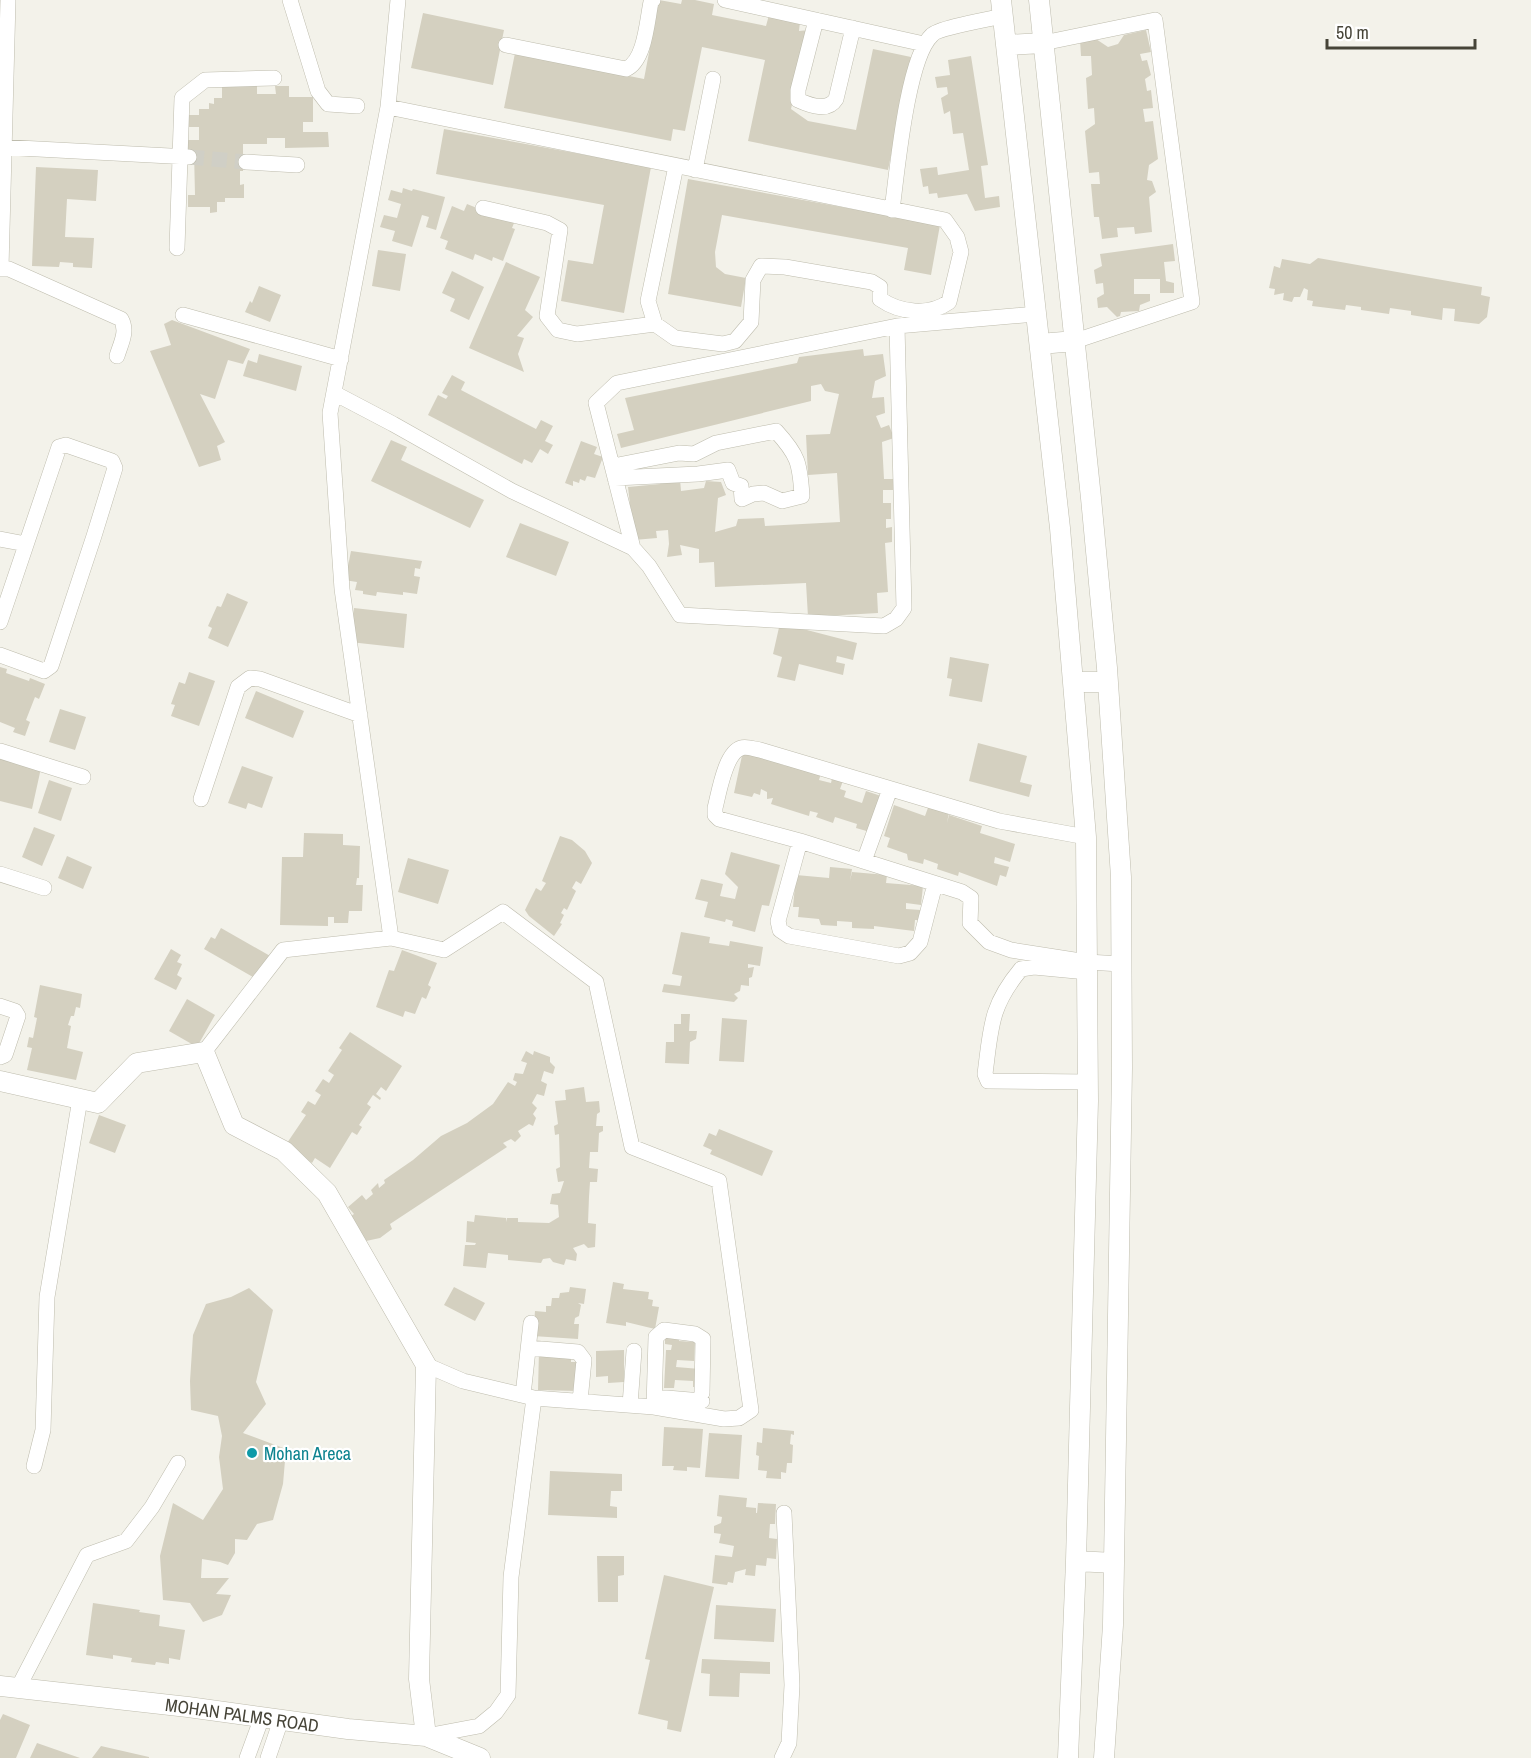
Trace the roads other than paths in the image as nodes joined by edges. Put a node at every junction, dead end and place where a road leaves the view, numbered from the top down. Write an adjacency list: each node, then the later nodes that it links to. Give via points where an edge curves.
1 (8, 0): 18 (street)
2 (290, 0): 16 (street, via 318,91 328,104)
3 (398, 0): 17 (street)
4 (653, 0): 12 (street, via 640,54 626,69)
5 (725, 0): 8 (street)
6 (1039, 0): 10 (street)
7 (1002, 8): 11 (street, via 933,33); 13 (street)
8 (816, 20): 9 (street); 9 (street, via 798,90 798,100 806,104 827,107 836,99)
9 (853, 28): 11 (street)
10 (1043, 43): 13 (street); 32 (street); 32 (street, via 1155,20 1192,302)
11 (924, 44): 25 (street, via 910,88)
12 (506, 45)
13 (1006, 45): 28 (street)
14 (274, 78): 19 (street, via 205,80 182,98)
15 (713, 79): 23 (street)
16 (357, 106)
17 (388, 107): 22 (street); 35 (street)
18 (2, 147): 19 (street); 27 (street)
19 (184, 157): 26 (street)
20 (246, 162): 21 (street)
21 (297, 165)
22 (676, 166): 23 (street); 30 (street, via 648,301)
23 (695, 170): 25 (street)
24 (483, 208): 30 (street, via 548,223 560,230 547,316 558,330 577,334)
25 (892, 210): 30 (street, via 945,220 957,237 961,252 948,302 940,308 928,312 891,307 880,299 879,287 872,282 761,266 753,280 751,322 735,341 723,344 675,338)
26 (177, 248)
27 (0, 268): 34 (street, via 121,319 125,326)
28 (1036, 314): 31 (street); 33 (street)
29 (183, 315): 35 (street)
30 (655, 324)
31 (897, 326): 37 (street, via 617,383 596,403); 40 (street, via 904,608 896,619 884,626 680,615)
32 (1075, 341): 33 (street); 44 (street)
33 (1040, 344): 43 (street)
34 (117, 356)
35 (341, 359): 36 (street)
36 (334, 393): 40 (street, via 512,491); 45 (street, via 330,413 342,589)
37 (614, 472): 37 (street, via 679,453 694,454 716,443 776,431 793,450 802,496 782,501 764,493 742,499 741,486 733,483 728,470 698,474); 40 (street)
38 (0, 539): 39 (street)
39 (26, 544): 41 (street); 42 (street, via 59,447 66,445 112,461 115,468 51,666 44,671)
40 (633, 548)
41 (0, 621)
42 (0, 655)
43 (1073, 682): 44 (street); 50 (street)
44 (1108, 682): 57 (street, via 1121,877)
45 (360, 715): 49 (street, via 250,678 238,687 231,703); 56 (street)
46 (0, 751): 47 (street)
47 (83, 777)
48 (890, 789): 50 (street, via 999,821); 51 (street, via 742,747 725,769 715,814 719,819); 52 (street)
49 (201, 799)
50 (1086, 837): 58 (street)
51 (800, 841): 52 (street); 54 (street, via 778,921 780,930 789,936 898,956 910,953 920,942)
52 (864, 861): 54 (street)
53 (0, 874): 55 (street)
54 (935, 884): 58 (street, via 971,898 970,923 989,942)
55 (44, 888)
56 (391, 938): 60 (street, via 283,950); 72 (street, via 444,950 503,912 596,982 632,1147 719,1181 751,1410 739,1418 724,1419)
57 (1121, 964): 58 (street); 65 (street)
58 (1087, 967): 63 (street); 63 (street, via 1021,969 1009,983 993,1017 985,1074 988,1081)
59 (0, 1006): 61 (street, via 18,1016 5,1055)
60 (204, 1052): 64 (street, via 137,1063 98,1103); 69 (street, via 234,1125 284,1151 327,1193)
61 (0, 1057)
62 (0, 1081): 64 (street)
63 (1088, 1092): 65 (street); 77 (street)
64 (80, 1099): 75 (street, via 47,1297 43,1430)
65 (1121, 1101): 78 (street)
66 (531, 1323): 67 (street)
67 (529, 1348): 70 (street); 71 (street, via 578,1352 584,1360)
68 (634, 1351): 73 (street)
69 (426, 1365): 70 (street, via 463,1381); 81 (street, via 419,1679)
70 (528, 1397): 71 (street); 81 (street, via 511,1578 508,1695 479,1726)
71 (580, 1401): 73 (street)
72 (655, 1402): 72 (street, via 656,1337 664,1330 695,1334 703,1339 702,1397); 73 (street)
73 (630, 1405)
74 (178, 1463): 79 (street, via 126,1541 87,1555)
75 (34, 1466)
76 (784, 1513): 85 (street, via 792,1685 789,1743)
77 (1076, 1561): 78 (street); 86 (street)
78 (1114, 1563): 87 (street)
79 (9, 1687): 80 (street, MOHAN PALMS ROAD)
80 (272, 1719): 81 (street, MOHAN PALMS ROAD); 82 (street); 83 (street)
81 (426, 1736): 84 (street, MOHAN PALMS ROAD)
82 (247, 1758)
83 (268, 1758)
84 (480, 1758)
85 (782, 1758)
86 (1068, 1758)
87 (1104, 1758)

